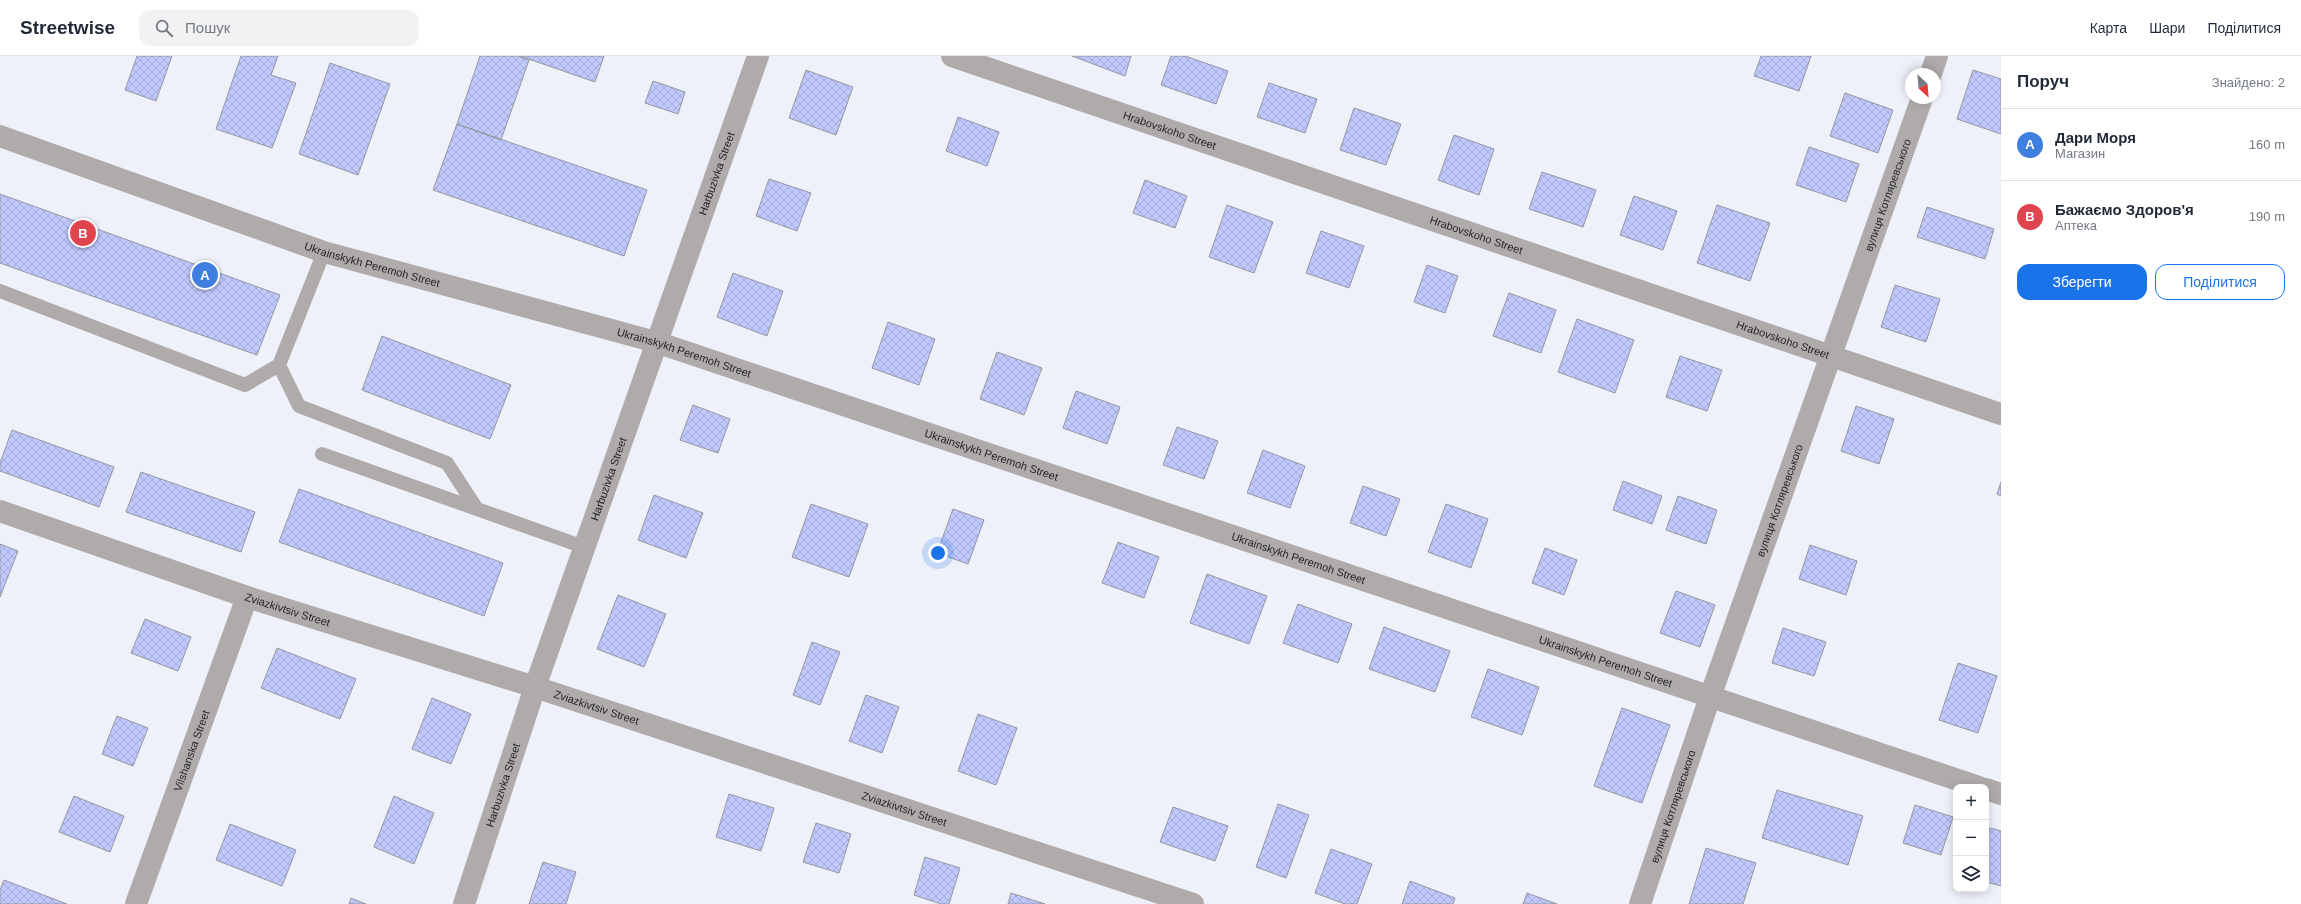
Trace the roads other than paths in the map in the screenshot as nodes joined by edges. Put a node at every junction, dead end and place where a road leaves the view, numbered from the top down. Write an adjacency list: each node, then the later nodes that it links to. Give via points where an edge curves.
1 (758, 56): 9 (street, Harbuzivka Street)
2 (952, 56): 10 (street, Hrabovskoho Street)
3 (1937, 56): 4 (street)
4 (1933, 68)
5 (1920, 104): 10 (street, вулиця Котляревського)
6 (0, 136): 7 (street, Ukrainskykh Peremoh Street)
7 (324, 252): 9 (street, Ukrainskykh Peremoh Street); 11 (lane)
8 (0, 291): 11 (lane, via 245,385)
9 (656, 342): 16 (street, Harbuzivka Street); 19 (street, Ukrainskykh Peremoh Street)
10 (1831, 357): 12 (street, Hrabovskoho Street); 19 (street, вулиця Котляревського)
11 (280, 365): 14 (lane, via 299,406 447,463)
12 (2001, 414)
13 (322, 454): 14 (lane)
14 (477, 509): 16 (lane)
15 (0, 511): 17 (street, Zviazkivtsiv Street)
16 (584, 547): 18 (street, Harbuzivka Street)
17 (247, 597): 18 (street, Zviazkivtsiv Street); 23 (street, Vilshanska Street)
18 (535, 687): 24 (street, Harbuzivka Street); 25 (street, Zviazkivtsiv Street)
19 (1710, 697): 20 (street, Ukrainskykh Peremoh Street); 26 (street, вулиця Котляревського)
20 (1970, 784)
21 (1989, 790): 22 (street)
22 (2001, 794)
23 (136, 904)
24 (464, 904)
25 (1193, 904)
26 (1640, 904)

